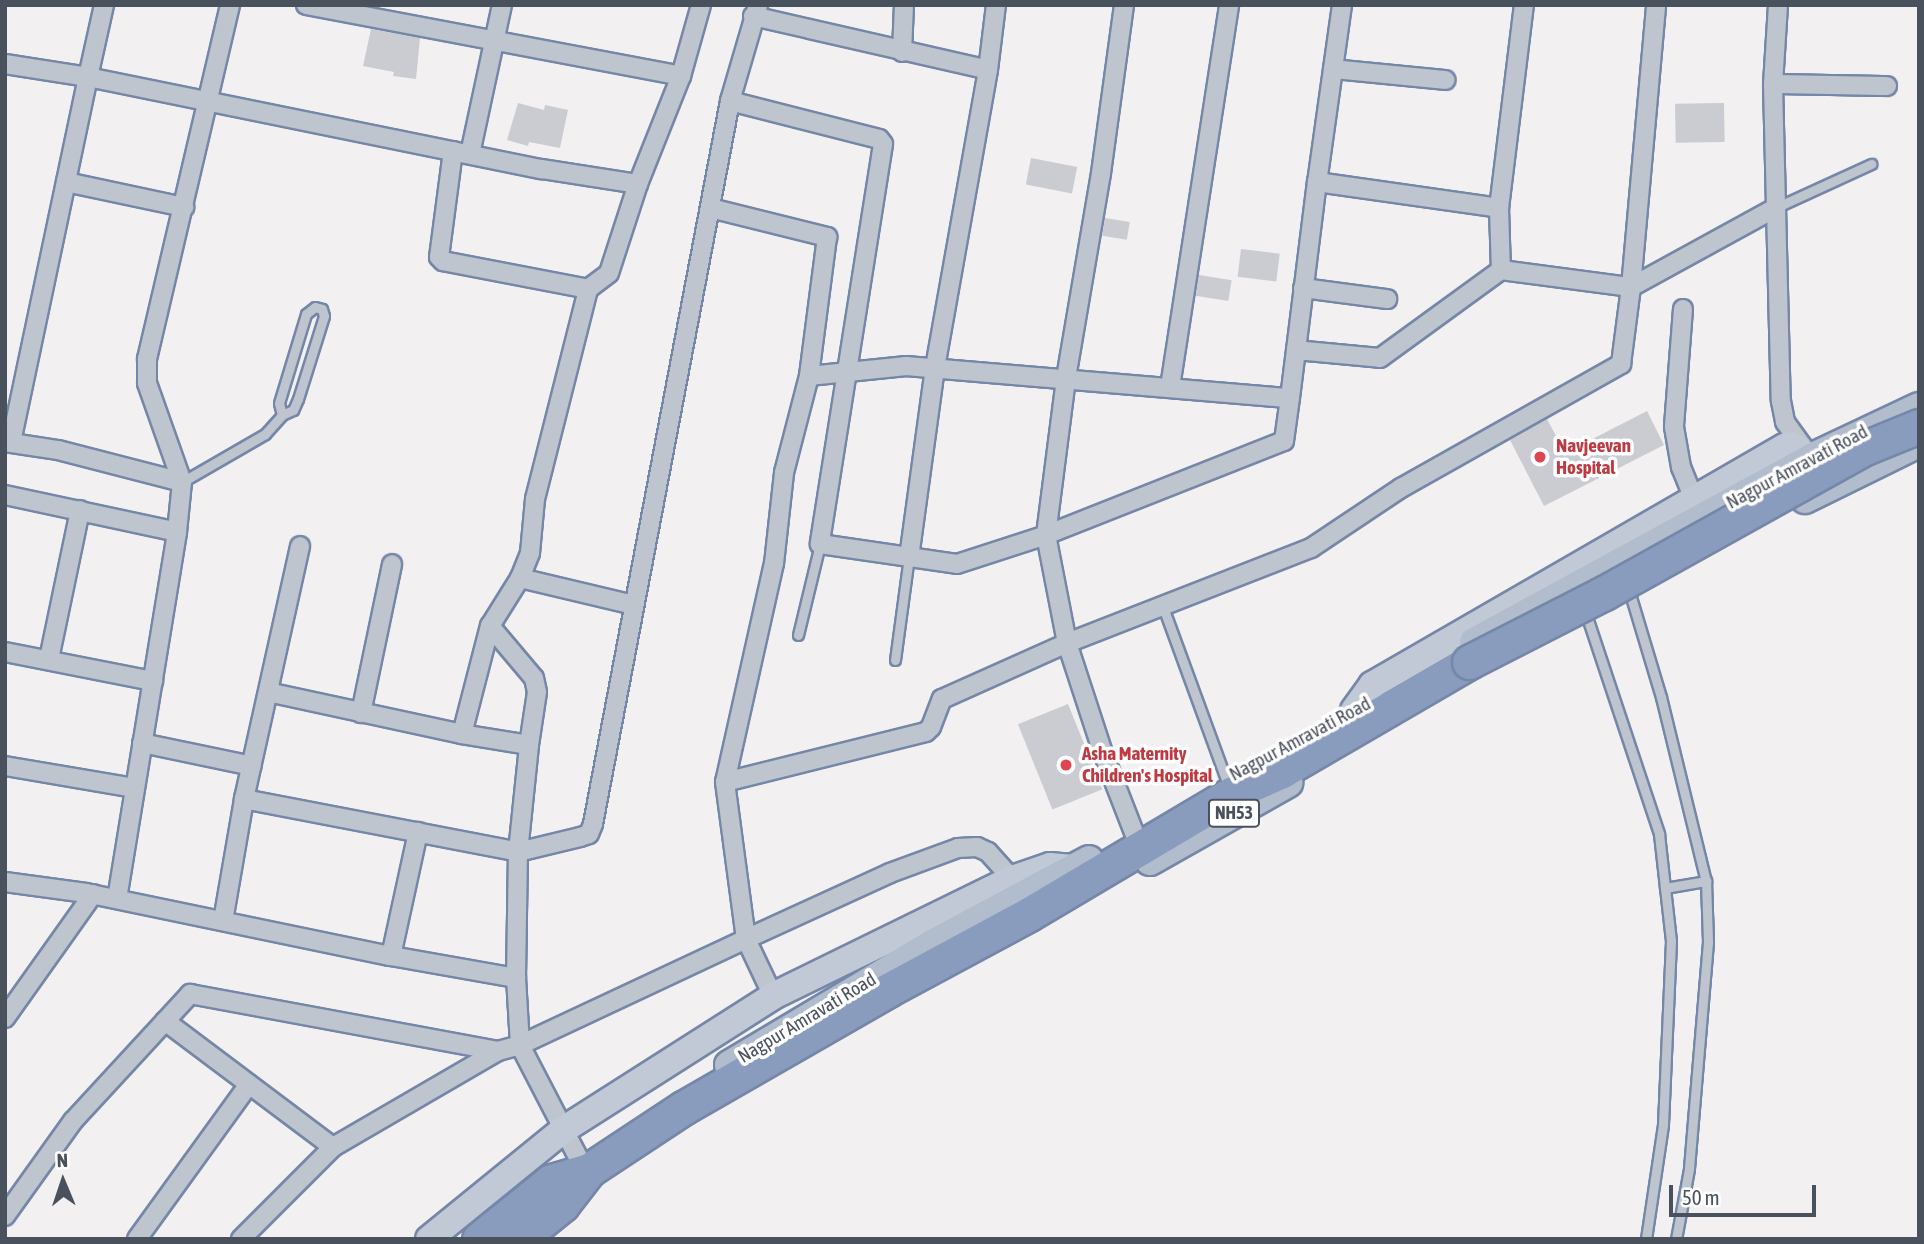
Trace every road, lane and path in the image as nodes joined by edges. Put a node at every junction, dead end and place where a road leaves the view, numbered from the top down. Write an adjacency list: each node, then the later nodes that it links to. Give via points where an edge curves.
1 (104, 5): 21 (street)
2 (230, 5): 25 (street)
3 (306, 5): 15 (street)
4 (502, 5): 15 (street)
5 (701, 5): 20 (street)
6 (904, 5): 16 (street)
7 (996, 5): 19 (street)
8 (1124, 5): 46 (street)
9 (1229, 5): 47 (street)
10 (1342, 5): 18 (street)
11 (1524, 5): 34 (street)
12 (1656, 5): 37 (street)
13 (1778, 5): 23 (street)
14 (756, 11): 16 (street); 26 (street)
15 (495, 40): 20 (street); 27 (street)
16 (902, 52): 19 (street)
17 (5, 64): 21 (street)
18 (1332, 69): 22 (street); 30 (street)
19 (988, 70): 43 (street)
20 (681, 76): 31 (street)
21 (88, 77): 25 (street); 29 (street)
22 (1445, 80)
23 (1773, 85): 24 (street); 35 (street)
24 (1887, 86)
25 (210, 100): 27 (street); 32 (street)
26 (730, 101): 33 (street); 44 (street, via 880,139 883,144)
27 (462, 152): 31 (street); 39 (street, via 439,257)
28 (1871, 164): 35 (lane)
29 (66, 182): 32 (street); 52 (street)
30 (1317, 182): 34 (street); 38 (street)
31 (638, 184): 39 (street, via 608,273)
32 (184, 207): 55 (street, via 147,359 147,383)
33 (710, 208): 45 (street, via 827,237); 69 (street)
34 (1499, 208): 36 (street)
35 (1775, 208): 37 (street); 54 (street, via 1781,401 1785,422)
36 (1501, 270): 37 (street); 42 (street, via 1380,358)
37 (1631, 287): 70 (street, via 1621,364 1402,488 1311,548)
38 (1303, 288): 40 (street); 42 (street)
39 (588, 289): 66 (street, via 535,499 530,553)
40 (1387, 299)
41 (1683, 309): 57 (street, via 1674,427 1681,467)
42 (1296, 350): 48 (street)
43 (935, 368): 44 (street, via 906,366); 46 (street); 64 (street)
44 (848, 374): 45 (street); 61 (street)
45 (809, 376): 87 (street, via 784,473 774,563)
46 (1066, 378): 47 (street); 60 (street)
47 (1170, 387): 48 (street)
48 (1290, 398): 60 (street, via 1284,441)
49 (1919, 407): 54 (main road, Nagpur Amravati Road / NH53)
50 (282, 415): 50 (lane, via 293,410 324,316 322,309 315,307 306,314 279,403); 55 (lane, via 265,434)
51 (1919, 426): 112 (highway, bridge, via 1865,448 1469,662)
52 (8, 442): 55 (street)
53 (1919, 443): 68 (main road, Nagpur Amravati Road / NH53, via 1756,524)
54 (1809, 460): 57 (street, via 1792,445 1785,447); 63 (main road, Nagpur Amravati Road / NH53)
55 (182, 482): 59 (street)
56 (5, 495): 58 (street)
57 (1694, 499): 63 (street)
58 (80, 510): 59 (street); 76 (street)
59 (177, 532): 78 (street)
60 (1046, 535): 64 (street, via 957,564); 74 (street)
61 (820, 544): 64 (street); 73 (lane)
62 (300, 546): 79 (street)
63 (1618, 554): 67 (main road, Nagpur Amravati Road / NH53); 68 (lane)
64 (909, 557): 77 (lane)
65 (393, 564): 80 (street)
66 (520, 578): 69 (street); 72 (street)
67 (1572, 579): 71 (lane); 86 (main road, Nagpur Amravati Road / NH53, via 1275,756)
68 (1630, 595): 71 (main road, Nagpur Amravati Road / NH53); 95 (lane, via 1661,697)
69 (634, 605): 92 (street, via 589,834)
70 (1163, 607): 74 (street); 86 (lane)
71 (1586, 615): 97 (lane, via 1659,834); 113 (main road, Nagpur Amravati Road / NH53)
72 (490, 626): 81 (street); 83 (street, via 534,678 537,692)
73 (798, 635)
74 (1066, 643): 87 (street, via 942,699 926,732); 91 (street)
75 (5, 652): 76 (street)
76 (49, 659): 78 (street)
77 (895, 660)
78 (153, 681): 82 (street)
79 (268, 692): 80 (street); 85 (street)
80 (362, 713): 81 (street)
81 (462, 734): 83 (street)
82 (142, 743): 85 (street); 88 (street)
83 (529, 745): 92 (street)
84 (5, 766): 88 (street)
85 (252, 766): 89 (street)
86 (1226, 779): 91 (main road, Nagpur Amravati Road / NH53)
87 (725, 782): 101 (street)
88 (135, 788): 99 (street)
89 (244, 799): 90 (street); 100 (street)
90 (418, 832): 92 (street); 102 (street)
91 (1135, 835): 93 (main road, Nagpur Amravati Road / NH53)
92 (518, 852): 103 (street)
93 (1075, 868): 94 (street, via 1050,866); 112 (main road, Nagpur Amravati Road / NH53, via 784,1029)
94 (1012, 879): 101 (street, via 988,852 977,847 958,848 890,873); 104 (street)
95 (1706, 881): 97 (lane); 121 (lane, via 1708,942 1698,1062 1689,1169)
96 (5, 882): 98 (street)
97 (1665, 888): 120 (lane, via 1671,941 1663,1125)
98 (93, 894): 99 (street); 105 (street)
99 (117, 899): 100 (street)
100 (223, 921): 102 (street)
101 (746, 939): 104 (street); 107 (street)
102 (391, 956): 103 (street)
103 (516, 978): 107 (street)
104 (773, 996): 110 (street)
105 (5, 1018)
106 (165, 1021): 108 (street, via 190,994); 109 (street); 114 (street, via 73,1121)
107 (520, 1045): 108 (street); 110 (street)
108 (498, 1051): 111 (street)
109 (249, 1084): 111 (street); 115 (street)
110 (563, 1130): 112 (street); 117 (street)
111 (333, 1147): 116 (street)
112 (584, 1165): 113 (highway, Nagpur Amravati Road)
113 (556, 1193): 118 (highway, Nagpur Amravati Road / NH53); 119 (highway, Nagpur Amravati Road / NH53)
114 (5, 1216)
115 (136, 1239)
116 (241, 1239)
117 (429, 1239)
118 (479, 1239)
119 (520, 1239)
120 (1646, 1239)
121 (1676, 1239)

